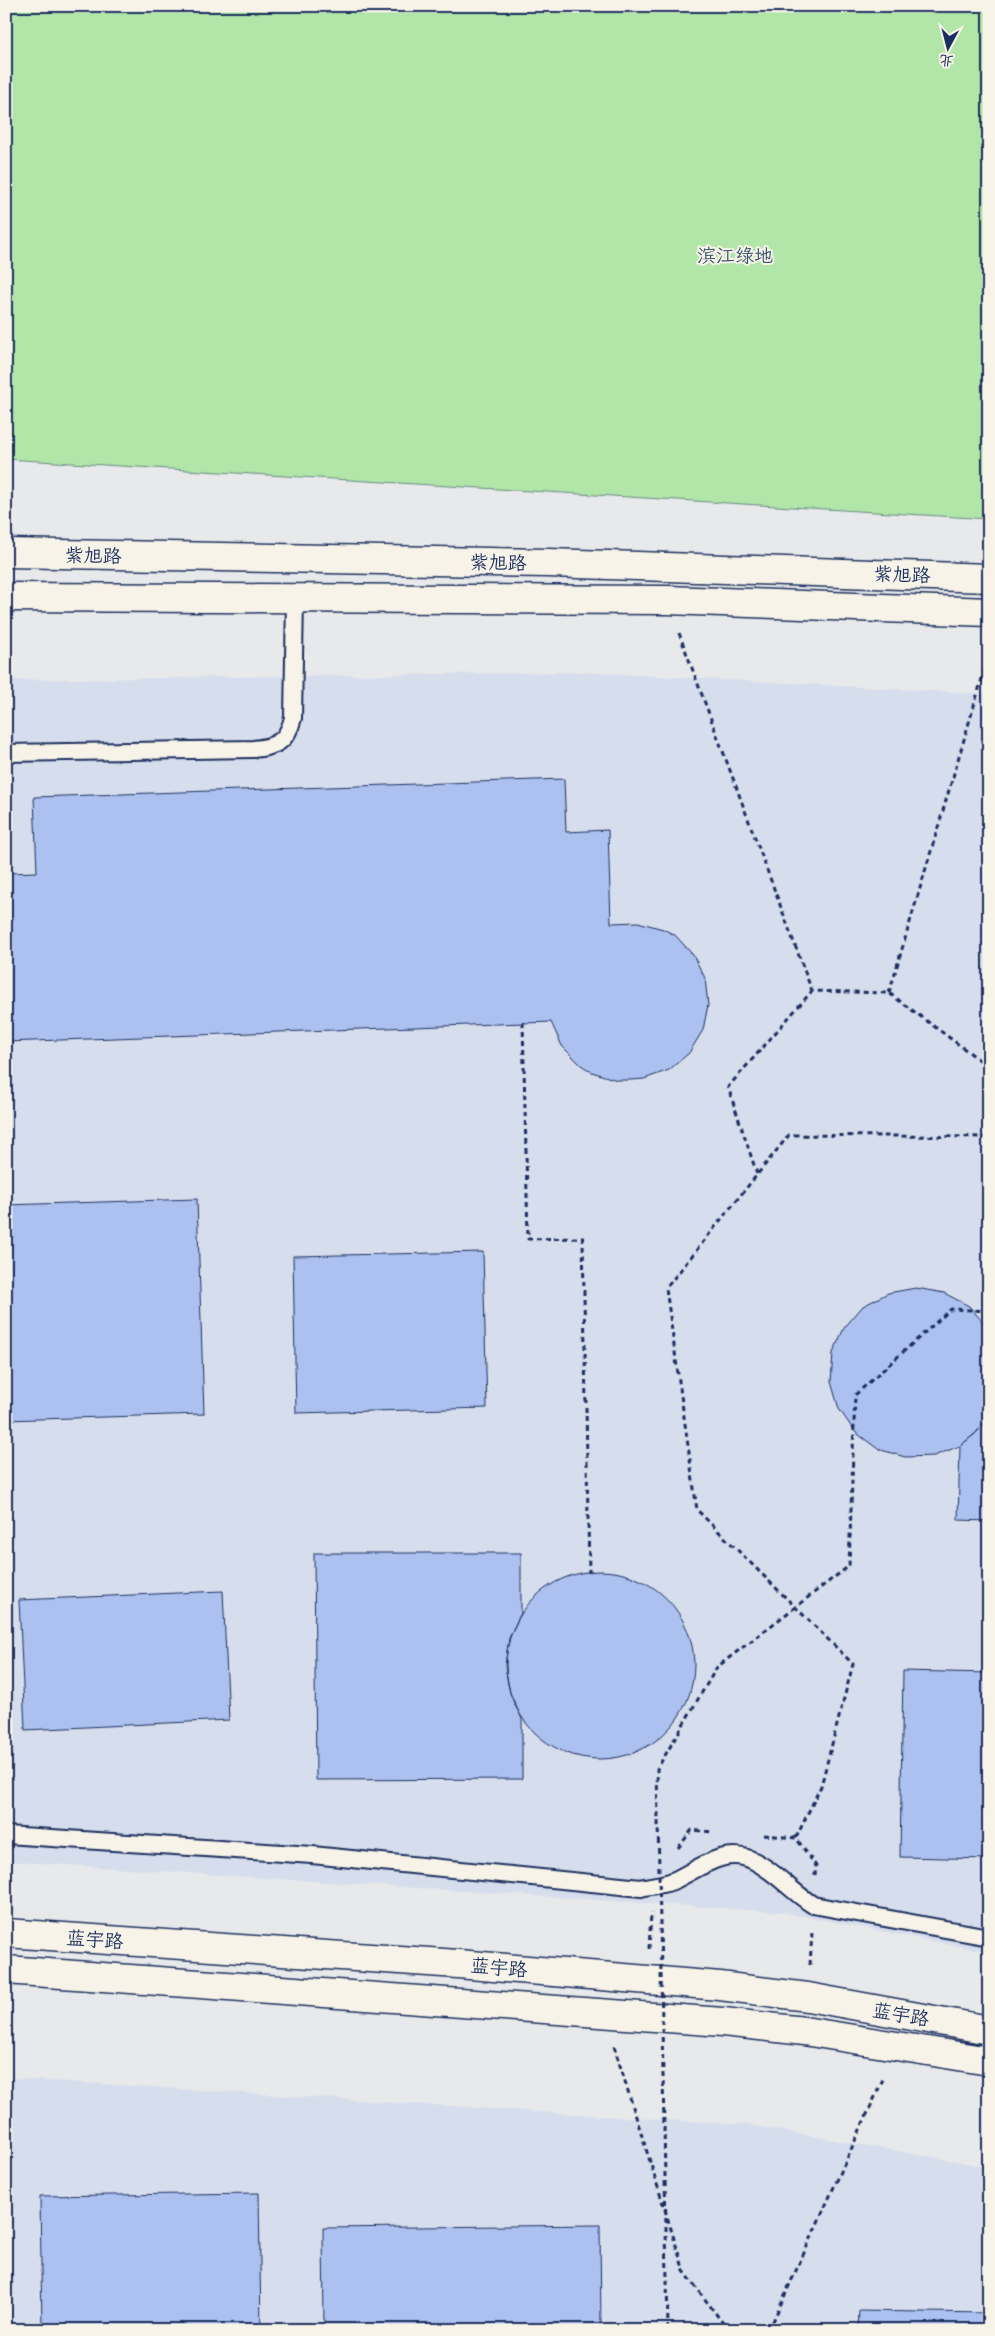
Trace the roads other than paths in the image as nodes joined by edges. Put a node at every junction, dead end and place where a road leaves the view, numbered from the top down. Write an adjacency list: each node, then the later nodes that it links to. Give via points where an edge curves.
1 (6, 554): 2 (main road, 紫旭路, via 549,562)
2 (989, 578)
3 (6, 597): 4 (main road, 紫旭路)
4 (294, 598): 5 (main road, 紫旭路, via 667,600); 6 (lane, via 293,718 289,733 278,743 268,748 253,749)
5 (989, 612)
6 (6, 753)
7 (6, 1835): 9 (lane, via 312,1855 641,1888 673,1881 726,1856 739,1857 753,1860 766,1868 813,1905)
8 (6, 1933): 11 (main road, 蓝宇路, via 458,1964 720,1986 808,1997)
9 (989, 1937)
10 (6, 1970): 12 (main road, 蓝宇路, via 804,2031)
11 (989, 2030)
12 (989, 2061)

